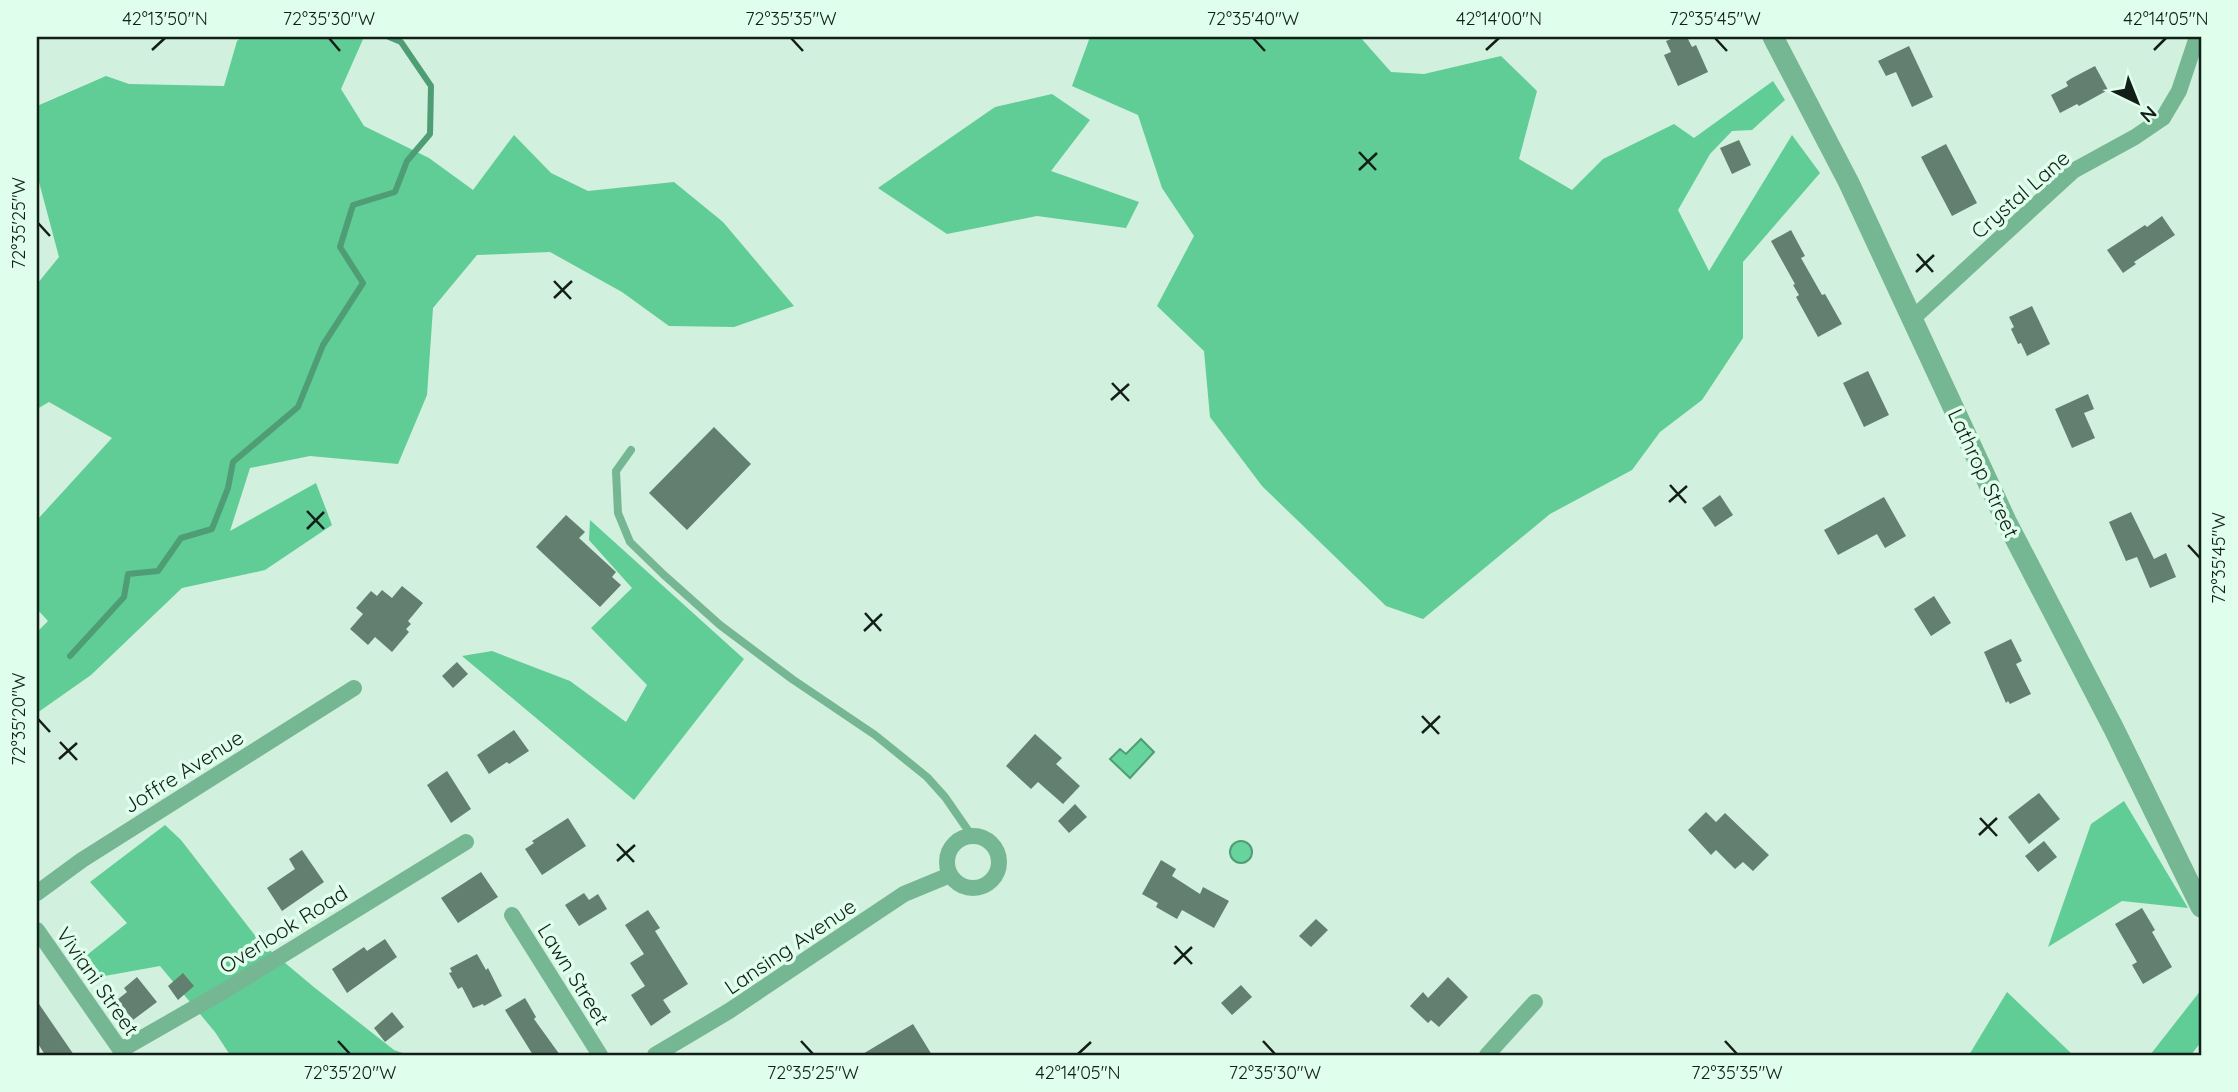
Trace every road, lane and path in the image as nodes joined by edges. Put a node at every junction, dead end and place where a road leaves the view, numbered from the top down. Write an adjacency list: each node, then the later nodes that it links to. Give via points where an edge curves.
1 (1773, 37): 3 (street, Lathrop Street, via 1849,183)
2 (2197, 37): 3 (street, Crystal Lane, via 2179,91 2163,118 2073,171)
3 (1912, 319): 10 (street, Lathrop Street, via 2006,521)
4 (631, 450): 6 (lane, via 616,471 618,513 630,542 720,625 927,776)
5 (354, 688): 9 (street, Joffre Avenue)
6 (972, 836): 8 (street, via 950,849); 8 (street, via 995,847 1000,865 997,874 977,889 961,886)
7 (466, 842): 14 (street, Overlook Road)
8 (950, 875): 16 (street, Lansing Avenue, via 904,894 729,1012)
9 (37, 892)
10 (2201, 907)
11 (512, 915): 15 (street, Lawn Street)
12 (37, 930): 14 (street, Viviani Street)
13 (1535, 1002): 17 (street)
14 (123, 1053)
15 (600, 1055)
16 (655, 1055)
17 (1487, 1055)

